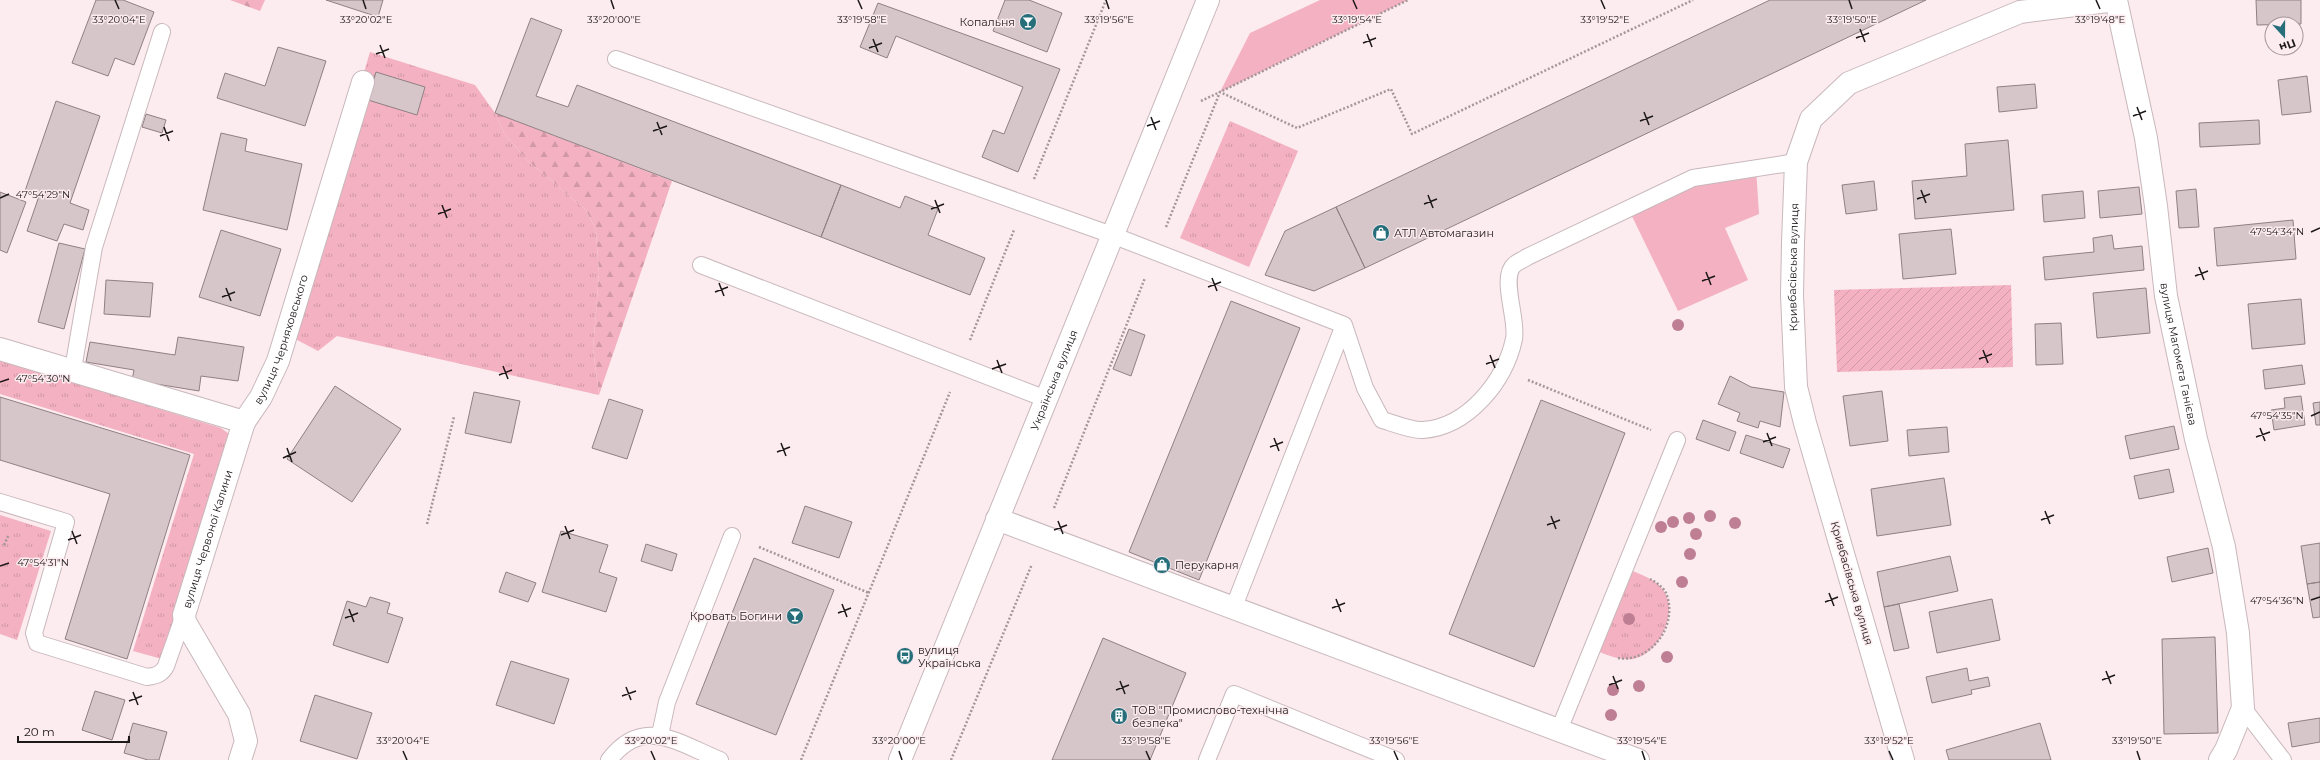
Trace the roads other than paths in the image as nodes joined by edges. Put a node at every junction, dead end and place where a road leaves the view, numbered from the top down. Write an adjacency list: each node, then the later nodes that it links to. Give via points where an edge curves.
1 (1208, 0): 7 (street, Українська вулиця)
2 (2116, 0): 6 (street, Кривбасівська вулиця, via 2020,12 1849,82 1811,119); 20 (street, вулиця Магомета Ганієва, via 2146,138 2166,296 2196,439 2224,547 2238,633)
3 (162, 32): 11 (lane, via 94,247)
4 (616, 59): 7 (lane)
5 (363, 82): 13 (street, вулиця Черняховського, via 278,361 261,397)
6 (1796, 162): 9 (lane, via 1692,178 1513,266 1508,281 1514,312 1514,338 1503,370 1473,408 1447,425 1422,431 1382,420 1365,388); 30 (street, Кривбасівська вулиця, via 1792,295 1796,387 1804,423)
7 (1112, 235): 9 (lane); 12 (street, Українська вулиця)
8 (701, 265): 12 (lane)
9 (1344, 325): 18 (lane)
10 (0, 349): 11 (street)
11 (73, 369): 13 (street)
12 (1046, 399): 16 (street, Українська вулиця)
13 (244, 422): 19 (street, вулиця Червоної Калини)
14 (1677, 440): 21 (lane)
15 (0, 502): 19 (lane, via 66,522 34,633 37,644 148,677 163,671 166,666)
16 (997, 519): 18 (street); 26 (street, Українська вулиця)
17 (732, 536): 22 (lane, via 668,702)
18 (1233, 608): 21 (street)
19 (184, 615): 23 (street, вулиця Червоної Калини, via 185,622 240,714 246,741)
20 (2243, 708): 31 (street, вулиця Магомета Ганієва); 32 (lane)
21 (1559, 730): 29 (street)
22 (660, 735): 24 (lane, via 634,738 618,747); 25 (lane)
23 (240, 760)
24 (609, 760)
25 (720, 760)
26 (900, 760)
27 (1207, 760): 28 (lane, via 1234,694)
28 (1396, 760)
29 (1638, 760)
30 (1903, 760)
31 (2220, 760)
32 (2283, 760)

